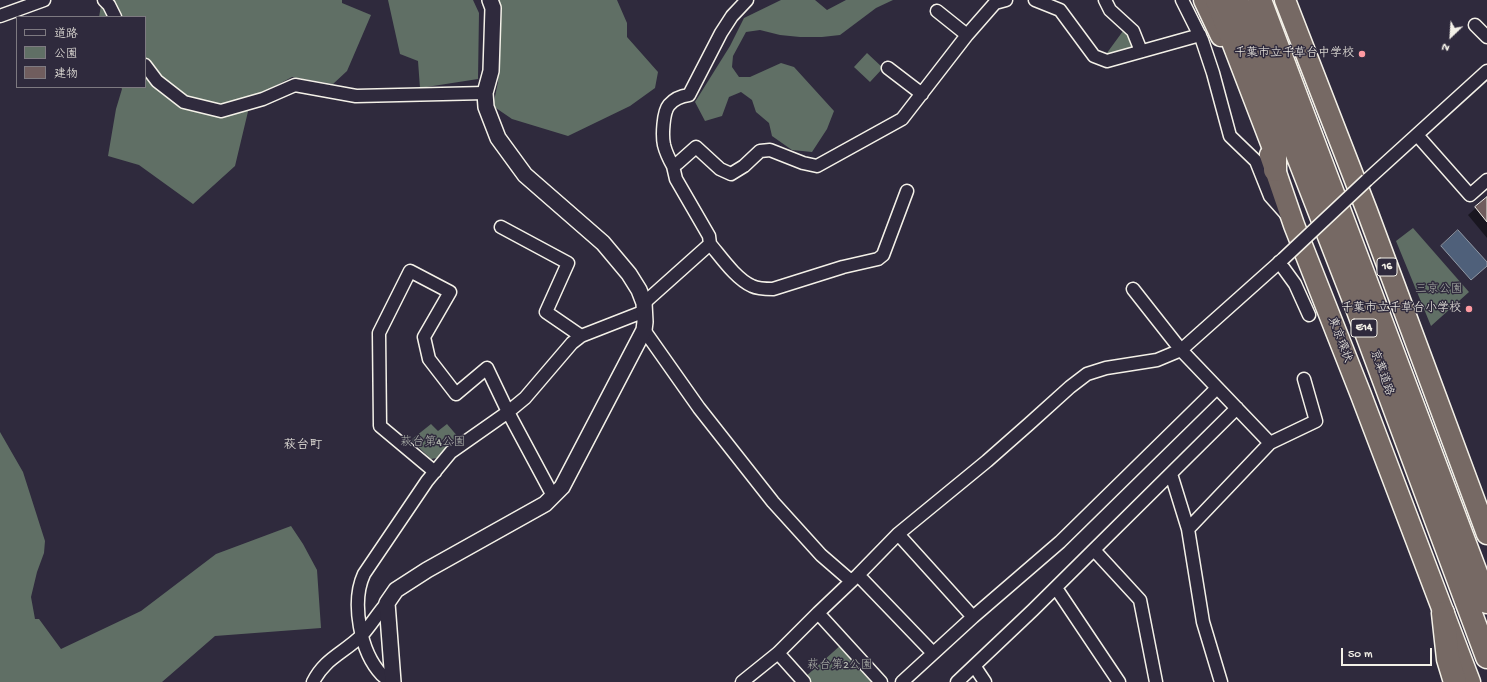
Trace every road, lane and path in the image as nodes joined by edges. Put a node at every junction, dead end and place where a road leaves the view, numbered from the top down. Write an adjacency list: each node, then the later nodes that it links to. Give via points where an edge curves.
1 (44, 0): 15 (street)
2 (104, 0): 16 (street)
3 (490, 0): 25 (street, via 493,8 491,70)
4 (747, 0): 28 (street, via 721,33 689,95 679,97 670,103 665,111 663,143)
5 (1005, 0): 18 (street, via 995,3)
6 (1105, 0): 21 (street, via 1110,10 1133,31)
7 (1182, 0): 19 (street)
8 (1204, 0): 29 (highway, 東京環状, via 1258,120)
9 (1218, 0): 29 (highway, via 1275,151)
10 (1237, 0): 64 (highway, 京葉道路 / E14, via 1357,308)
11 (1260, 0): 56 (highway, 京葉道路 / E14)
12 (1285, 0): 52 (highway, 16, via 1367,211)
13 (1040, 1): 21 (street, via 1060,10 1094,56 1107,61)
14 (937, 11): 18 (street)
15 (0, 16)
16 (114, 16)
17 (1475, 25): 20 (street)
18 (967, 34): 26 (street)
19 (1200, 35): 21 (street); 32 (street, via 1230,136 1256,162 1270,196)
20 (1487, 37)
21 (1141, 51)
22 (146, 65): 25 (street, via 157,81 184,102 221,111 263,99 295,85 356,96)
23 (888, 68): 26 (street)
24 (1487, 71): 27 (street)
25 (485, 93): 37 (street, via 486,107 498,138 525,175 603,243 629,274 639,290)
26 (922, 94): 28 (street, via 902,119 818,166 803,164 770,150 760,151 731,174 720,169 696,147)
27 (1416, 135): 30 (street, via 1470,195); 35 (street, bridge)
28 (673, 166): 34 (street, via 676,179 709,236)
29 (1275, 170): 32 (highway, 東京環状)
30 (1487, 180)
31 (907, 191): 34 (street, via 883,255 878,259 773,289 752,286)
32 (1294, 225): 59 (highway, 東京環状)
33 (501, 226): 40 (street, via 568,263 546,312)
34 (710, 244): 37 (street)
35 (1281, 261): 38 (street); 41 (street)
36 (1133, 289): 41 (street)
37 (644, 307): 39 (street); 40 (street)
38 (1309, 315)
39 (644, 330): 49 (street, via 562,487); 54 (street, via 699,408 773,502 821,555)
40 (581, 336): 45 (street, via 525,398)
41 (1181, 350): 43 (street); 51 (street, via 1157,360 1106,368 1087,374)
42 (1304, 379): 46 (street, via 1316,421)
43 (1217, 388): 44 (street); 60 (street, via 1060,542)
44 (1237, 408): 46 (street); 48 (street)
45 (508, 412): 47 (street, via 451,452); 47 (street, via 487,368 456,394 429,359 424,337 450,292 410,272 379,333 380,426); 49 (street)
46 (1270, 443): 50 (street)
47 (434, 472): 61 (street, via 364,574 358,596 358,616)
48 (1171, 474): 50 (street); 53 (street)
49 (553, 496): 57 (street, via 545,504 414,578 396,590)
50 (1188, 529): 76 (street, via 1203,622)
51 (898, 534): 54 (street); 60 (street)
52 (1487, 534)
53 (1094, 550): 55 (street); 75 (street, via 1140,600)
54 (855, 578): 58 (street); 63 (street)
55 (1056, 588): 65 (street); 74 (street)
56 (1487, 602)
57 (386, 603): 61 (street); 67 (street)
58 (818, 613): 62 (street); 70 (street)
59 (1443, 613): 77 (highway, via 1448,659); 78 (highway, 東京環状)
60 (973, 617): 63 (street)
61 (363, 634): 66 (street, via 326,663); 67 (street, via 375,665 383,676)
62 (778, 653): 68 (street); 69 (street)
63 (933, 653): 71 (street)
64 (1487, 657)
65 (975, 666): 72 (street); 73 (street)
66 (313, 682)
67 (392, 682)
68 (742, 682)
69 (804, 682)
70 (881, 682)
71 (902, 682)
72 (957, 682)
73 (986, 682)
74 (1120, 682)
75 (1156, 682)
76 (1221, 682)
77 (1454, 682)
78 (1470, 682)

